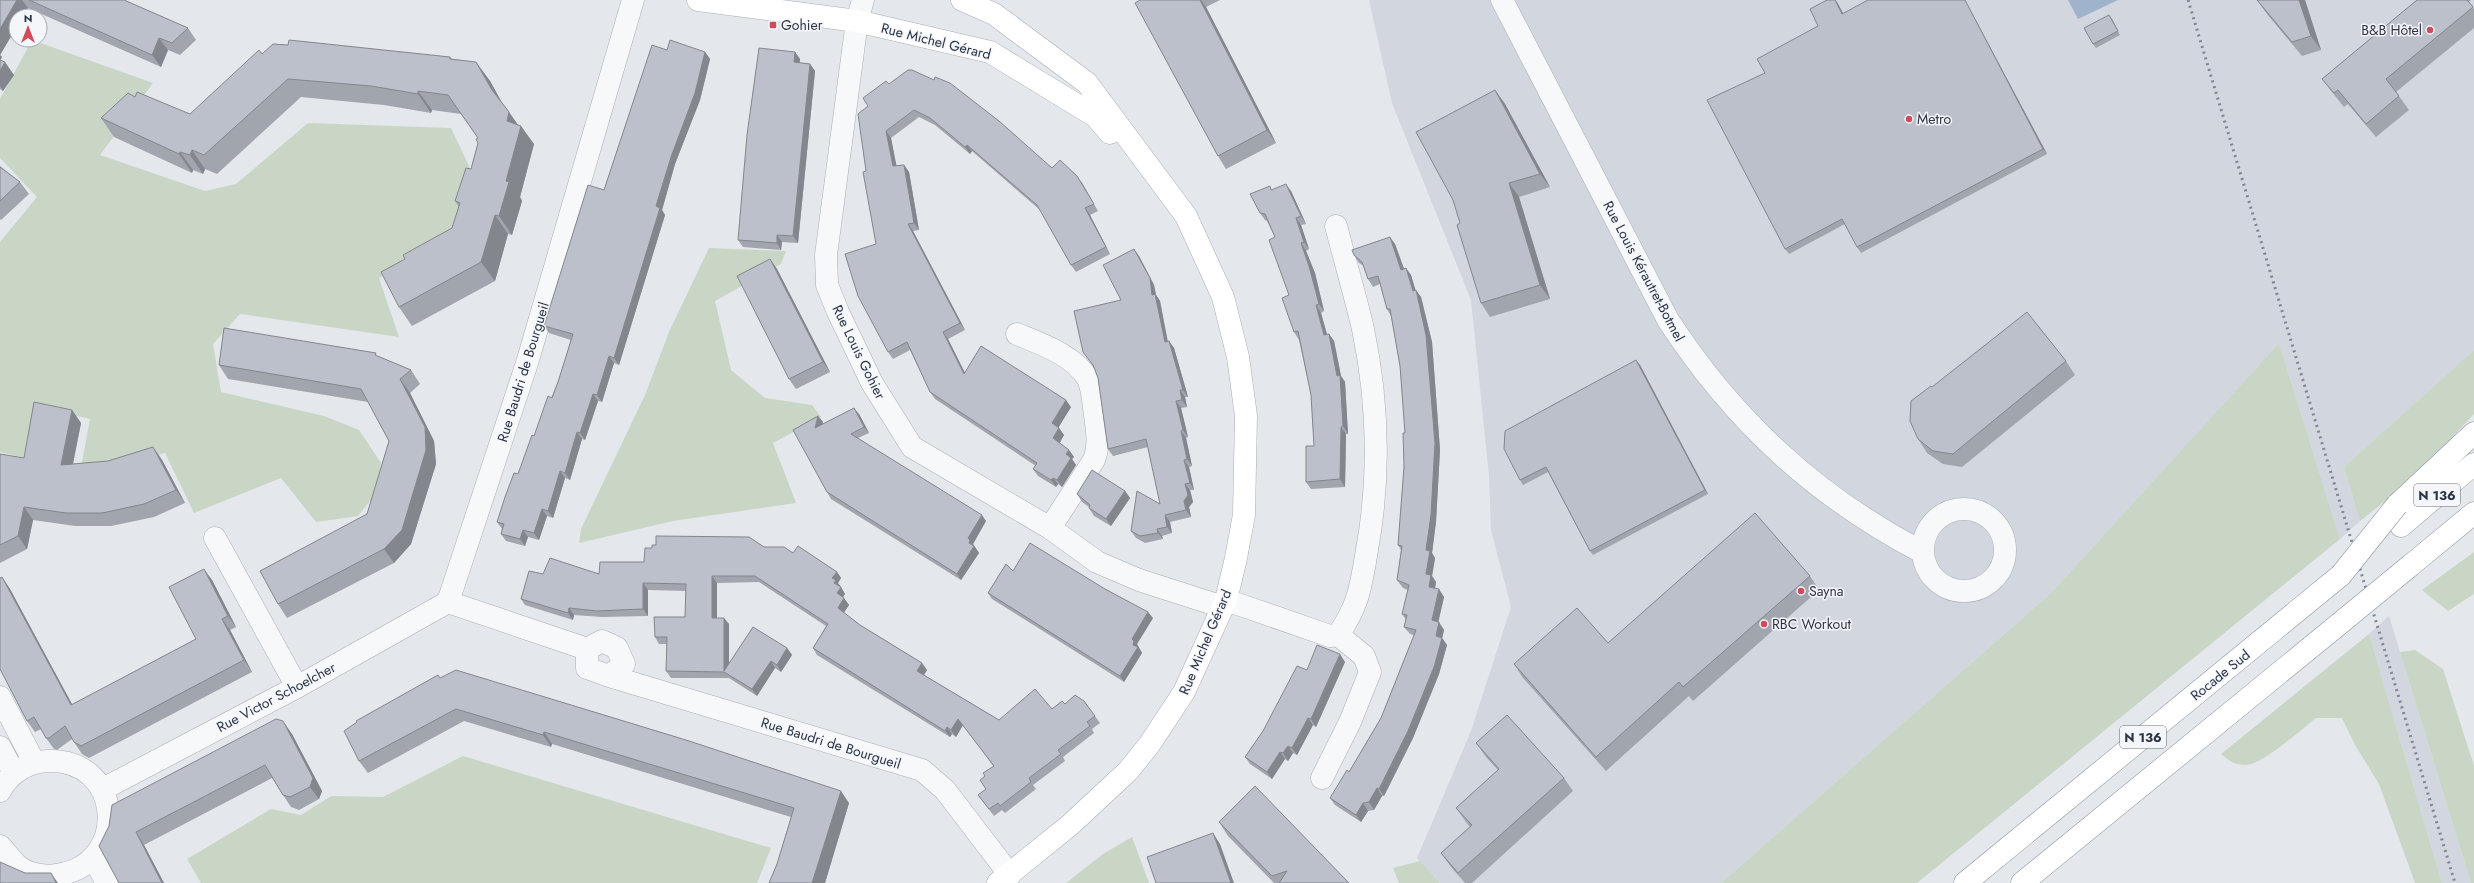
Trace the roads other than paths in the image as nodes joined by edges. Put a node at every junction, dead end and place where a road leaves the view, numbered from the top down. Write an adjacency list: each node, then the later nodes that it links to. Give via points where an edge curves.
1 (632, 0): 17 (street, Rue Baudri de Bourgueil, via 527,363)
2 (698, 0): 6 (main road, Rue Michel Gérard)
3 (863, 0): 6 (street, Rue Louis Gohier)
4 (962, 0): 7 (main road, Rue Michel Gérard, via 994,14 1087,83)
5 (1502, 0): 16 (street, Rue Louis Kérautret-Botmel, via 1668,320 1695,361 1754,431 1797,469 1879,530)
6 (857, 21): 7 (main road, Rue Michel Gérard, via 990,52 1095,116); 14 (street, Rue Louis Gohier, via 826,255 827,285 872,384 912,447)
7 (1186, 216): 18 (main road, Rue Michel Gérard, via 1222,297 1238,357 1246,416 1244,515)
8 (1336, 226): 19 (street, via 1363,330 1371,376 1376,447 1370,533 1358,600)
9 (1017, 334): 14 (street, via 1056,352 1080,368 1091,389 1099,441 1098,450)
10 (2474, 433): 13 (main road)
11 (2474, 464): 13 (main road, Rocade Sud / N 136)
12 (2474, 513): 36 (main road, N 136, bridge)
13 (2399, 515): 35 (main road, Rocade Sud / N 136, bridge, via 2341,575)
14 (1050, 528): 18 (street, Rue Louis Gohier, via 1097,562 1139,580)
15 (214, 538): 22 (street)
16 (1922, 552)
17 (448, 602): 20 (street); 22 (street, Rue Victor Schoelcher)
18 (1224, 603): 19 (street, Rue Louis Gohier, via 1330,636); 33 (main road, Rue Michel Gérard, via 1184,692 1149,745 1128,771)
19 (1338, 635): 27 (street, via 1364,656 1370,672 1350,722)
20 (587, 648): 21 (street, via 587,668); 21 (street, via 602,642 617,648 624,664)
21 (609, 676): 33 (street, Rue Baudri de Bourgueil, via 922,770 946,790)
22 (297, 687): 28 (street, Rue Victor Schoelcher)
23 (0, 697): 25 (street)
24 (0, 747): 26 (street)
25 (34, 762): 26 (street); 28 (street, via 62,761 85,770)
26 (14, 773): 29 (street)
27 (1322, 778)
28 (103, 789): 31 (street, via 110,810 108,836)
29 (0, 791)
30 (0, 846): 32 (street, via 18,866 28,872)
31 (94, 859): 32 (street); 34 (street)
32 (74, 878)
33 (1004, 879)
34 (107, 883)
35 (1965, 883)
36 (2022, 883)

